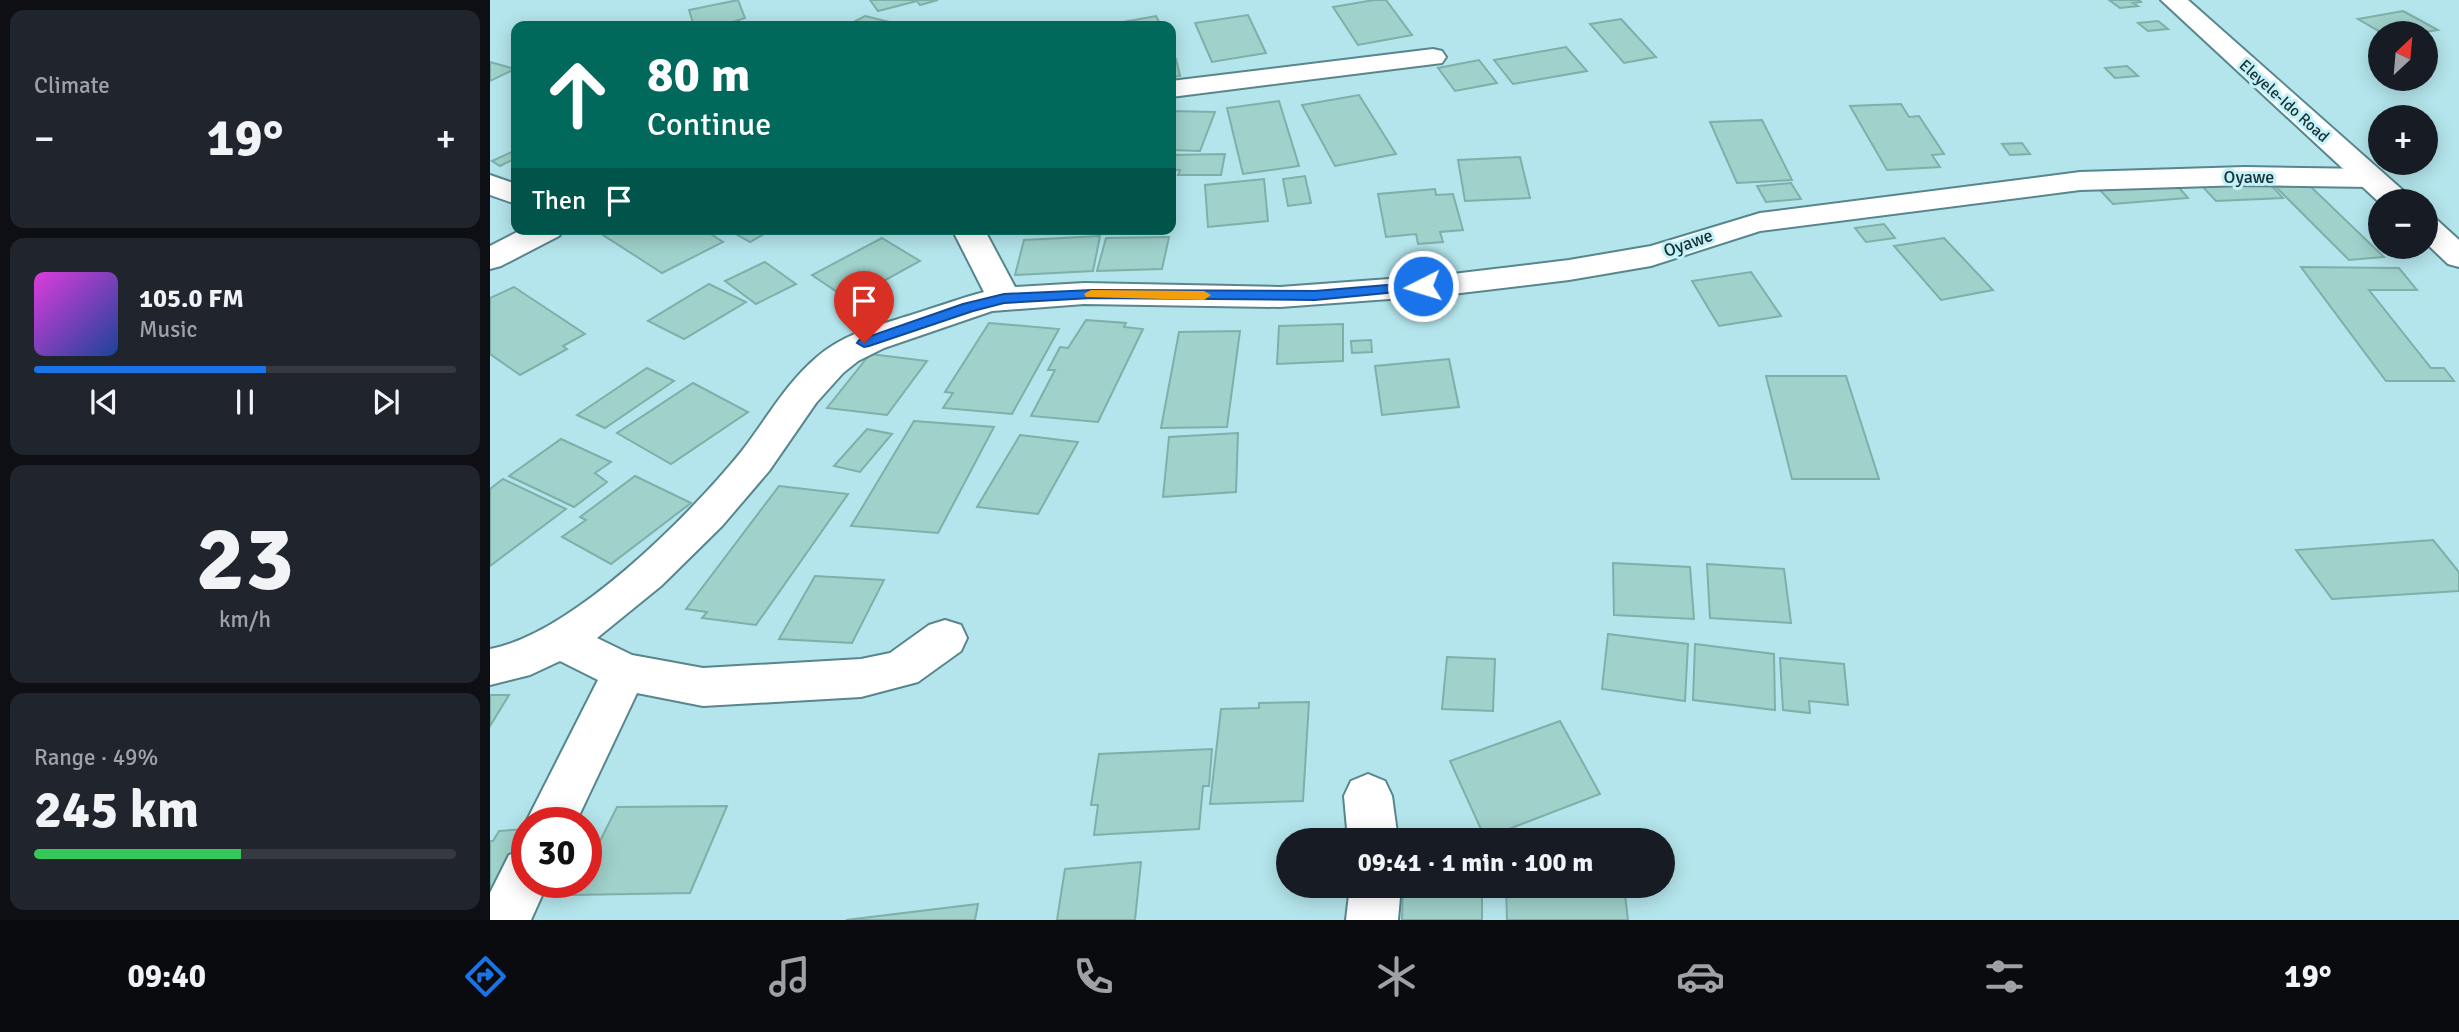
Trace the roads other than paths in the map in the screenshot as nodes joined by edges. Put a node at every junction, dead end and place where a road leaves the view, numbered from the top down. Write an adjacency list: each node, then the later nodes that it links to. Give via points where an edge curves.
1 (2174, 0): 4 (street, Eleyele-Ido Road)
2 (1433, 57): 3 (street)
3 (1176, 88)
4 (2370, 178): 6 (street, Eleyele-Ido Road); 13 (street, Oyawe, via 2080,181 1759,222 1728,228 1657,254 1602,265 1315,295)
5 (490, 184): 7 (street)
6 (2382, 189)
7 (511, 193)
8 (536, 235): 12 (street)
9 (971, 235): 13 (street)
10 (2438, 238): 11 (street)
11 (2459, 257)
12 (490, 259)
13 (1004, 298): 15 (street, Oyawe, via 864,343 840,356 817,375 730,493 632,586)
14 (945, 638): 17 (street, via 902,669 861,678 703,687)
15 (560, 641): 16 (street, Oyawe, via 515,663); 17 (street)
16 (490, 667)
17 (625, 671): 18 (street)
18 (558, 807)
19 (515, 898): 21 (street)
20 (1375, 898): 22 (street)
21 (504, 920)
22 (1373, 920)

